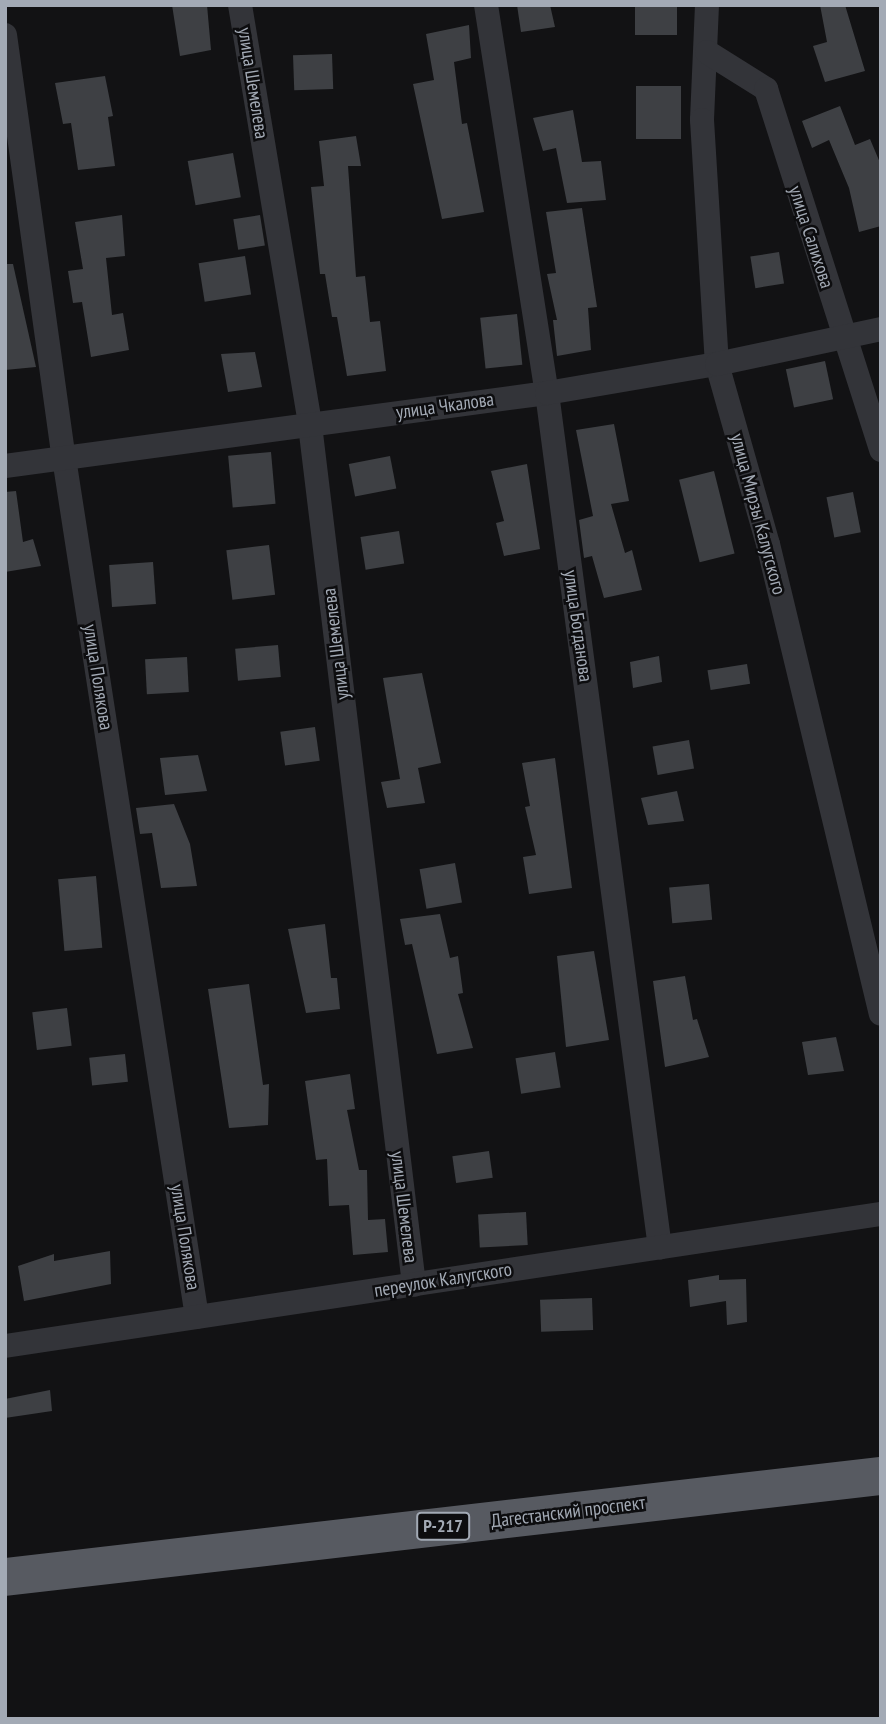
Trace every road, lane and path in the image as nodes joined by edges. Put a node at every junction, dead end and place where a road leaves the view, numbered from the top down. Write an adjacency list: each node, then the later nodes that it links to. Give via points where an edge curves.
1 (240, 5): 10 (street, улица Шемелева)
2 (486, 5): 9 (street, улица Богданова)
3 (707, 5): 5 (street, улица Мирзы Калугского)
4 (5, 35): 12 (street, улица Полякова)
5 (707, 52): 7 (street, улица Салихова, via 766,89); 8 (street, улица Мирзы Калугского, via 702,120)
6 (881, 329): 7 (street, улица Чкалова)
7 (843, 337): 8 (street, улица Чкалова); 11 (street, улица Салихова)
8 (717, 364): 9 (street, улица Чкалова); 14 (street, улица Мирзы Калугского, via 768,544)
9 (547, 393): 10 (street, улица Чкалова); 16 (street, улица Богданова)
10 (310, 425): 12 (street, улица Чкалова); 17 (street, улица Шемелева)
11 (881, 450)
12 (64, 458): 13 (street, улица Чкалова); 18 (street, улица Полякова)
13 (5, 466)
14 (881, 1014)
15 (881, 1214): 16 (street, переулок Калугского)
16 (660, 1248): 17 (street, переулок Калугского)
17 (414, 1285): 18 (street, переулок Калугского)
18 (197, 1317): 19 (street, переулок Калугского)
19 (5, 1346)
20 (881, 1476): 21 (highway, Дагестанский проспект / Р-217)
21 (5, 1577)

